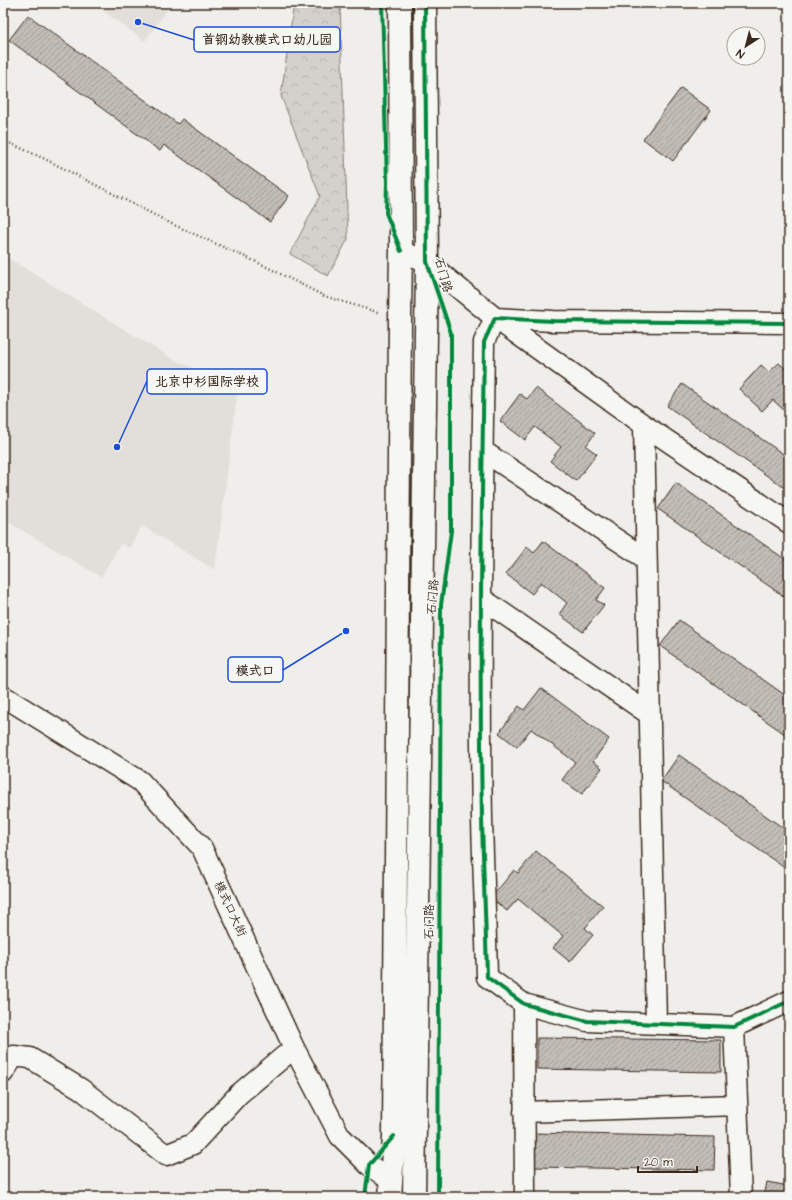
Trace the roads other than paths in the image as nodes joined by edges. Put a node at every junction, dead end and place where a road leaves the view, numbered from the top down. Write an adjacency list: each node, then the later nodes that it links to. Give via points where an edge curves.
1 (400, 3): 3 (highway)
2 (425, 3): 4 (highway, 石门路)
3 (401, 252): 4 (street); 22 (highway, via 394,1120)
4 (427, 262): 5 (street); 23 (highway, 石门路)
5 (495, 318): 6 (street, via 553,321); 7 (street); 8 (street, via 484,342)
6 (789, 323)
7 (644, 425): 9 (street); 10 (street)
8 (483, 451): 10 (street); 11 (street)
9 (789, 523)
10 (646, 559): 13 (street)
11 (482, 598): 13 (street); 15 (street, via 482,819 487,977)
12 (3, 696): 18 (street, 模式口大街, via 140,781 202,848)
13 (649, 714): 16 (street)
14 (789, 1001): 17 (street)
15 (524, 1004): 16 (street, via 587,1021); 21 (street)
16 (656, 1024): 17 (street)
17 (734, 1027): 20 (street)
18 (294, 1048): 19 (street, via 240,1094 193,1144 166,1155 81,1089 30,1058 14,1056); 22 (street, 模式口大街, via 340,1136)
19 (3, 1072)
20 (737, 1105): 21 (street); 25 (street)
21 (524, 1112): 24 (street)
22 (390, 1188)
23 (414, 1197)
24 (525, 1197)
25 (742, 1197)

